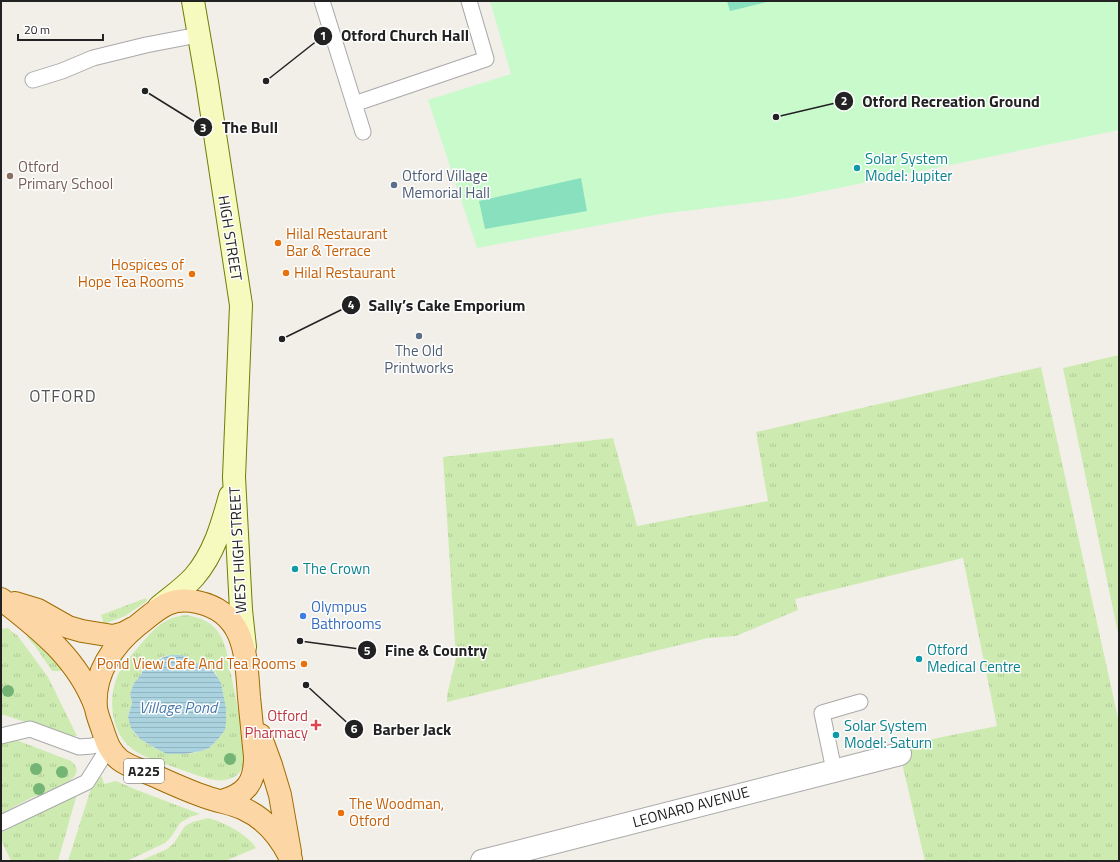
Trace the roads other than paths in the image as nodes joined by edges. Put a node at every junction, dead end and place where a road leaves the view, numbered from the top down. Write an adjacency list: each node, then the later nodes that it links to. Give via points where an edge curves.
1 (193, 1): 4 (street, HIGH STREET)
2 (322, 1): 6 (lane)
3 (469, 1): 6 (lane, via 486,59)
4 (198, 35): 5 (lane, via 93,58); 8 (street, HIGH STREET, via 240,305)
5 (33, 80)
6 (354, 104): 7 (lane)
7 (363, 132)
8 (234, 477): 10 (street, WEST HIGH STREET, via 217,540 210,555 193,578); 12 (street, WEST HIGH STREET)
9 (1, 598): 11 (main road, A225, via 38,610 68,627 101,635 119,635); 15 (main road, A225, via 48,638 74,665 92,696)
10 (159, 607): 11 (main road, A225); 12 (main road, A225, via 170,602 188,600 216,608 235,626)
11 (137, 625): 15 (main road, A225, via 119,641 106,661 98,685)
12 (246, 657): 14 (main road, A225)
13 (860, 702): 19 (lane, via 822,713)
14 (250, 707): 20 (main road, A225, via 254,772 244,790 236,797); 22 (main road, A225, via 280,795)
15 (96, 709): 17 (main road, A225)
16 (1, 736): 17 (lane, via 30,729 79,747)
17 (108, 744): 20 (main road, A225, via 114,755 127,764 200,795); 21 (lane, via 87,782)
18 (900, 754): 19 (street, LEONARD AVENUE)
19 (834, 770): 23 (street, LEONARD AVENUE)
20 (222, 801): 22 (main road, A225, via 244,808 259,818 285,846)
21 (1, 823)
22 (291, 860)
23 (482, 861)

